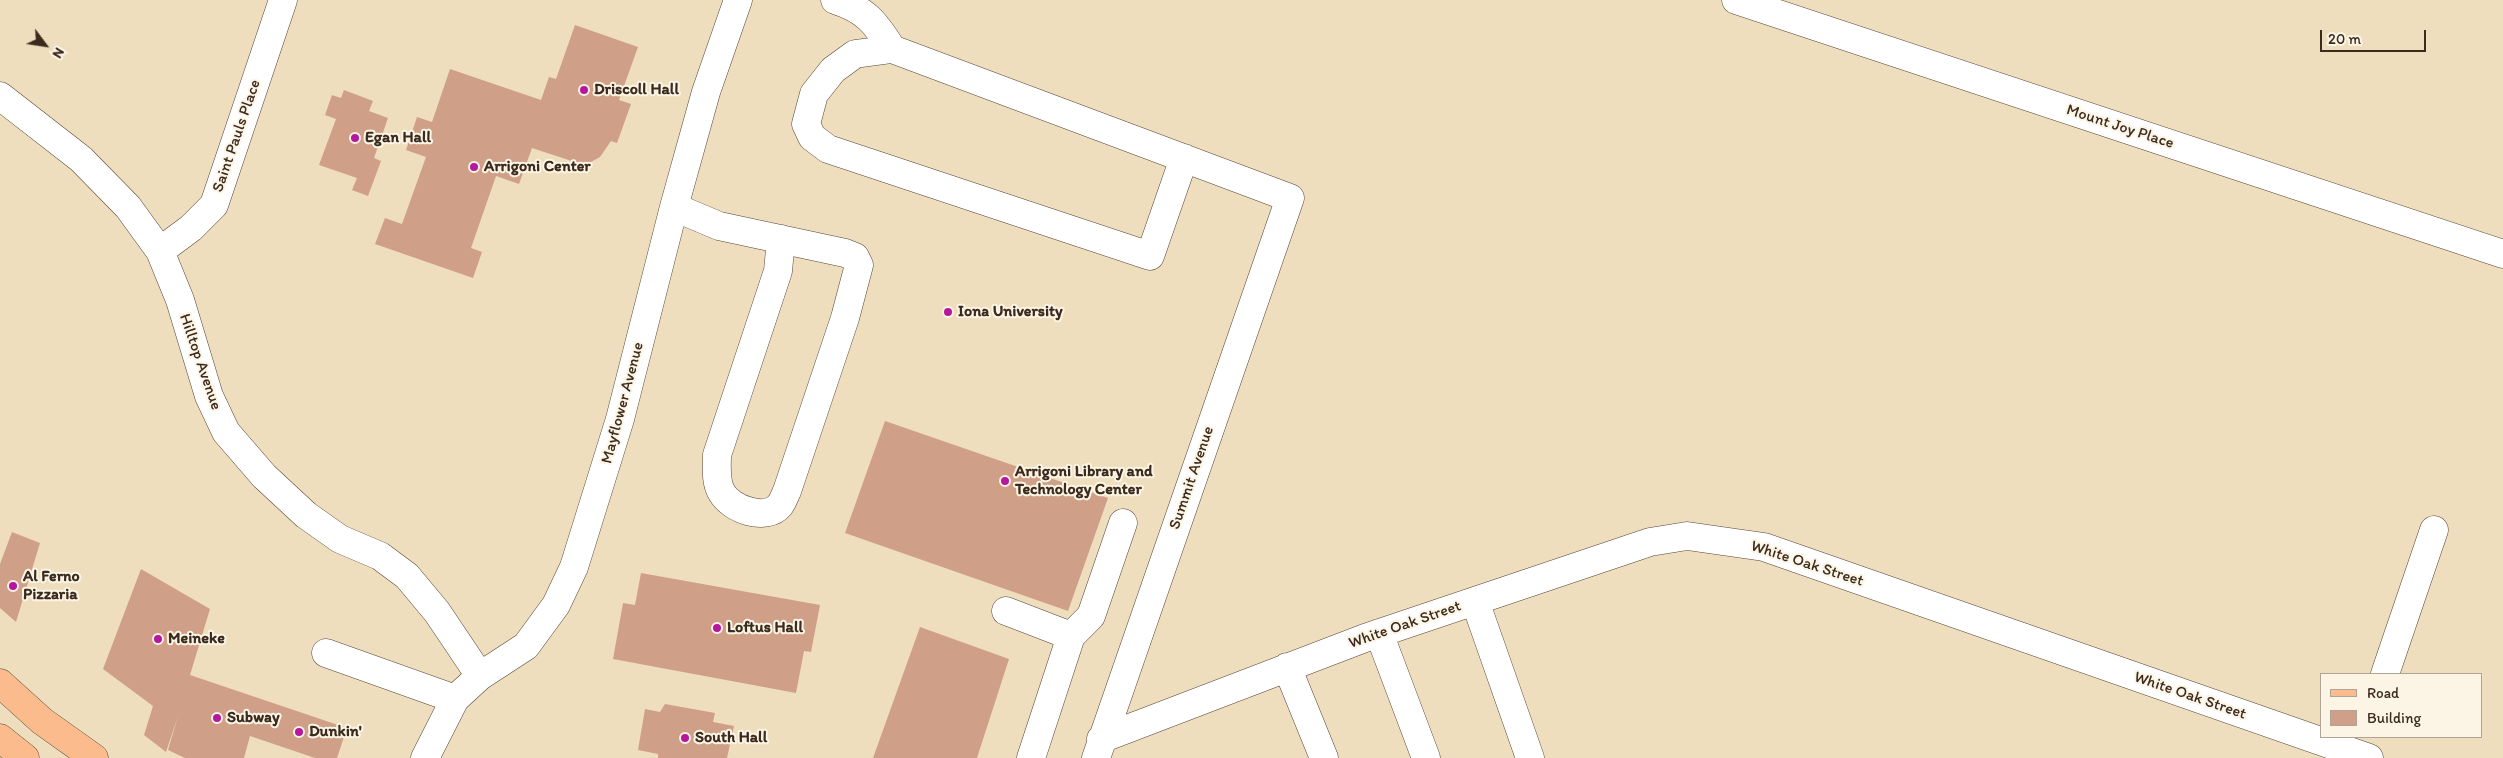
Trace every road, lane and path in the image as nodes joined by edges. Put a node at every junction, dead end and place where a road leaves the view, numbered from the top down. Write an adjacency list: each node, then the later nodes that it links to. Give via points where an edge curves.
1 (283, 0): 10 (street, Saint Pauls Place, via 214,205 191,228)
2 (738, 0): 8 (street, Mayflower Avenue, via 706,92)
3 (835, 0): 5 (street, via 855,7 876,22)
4 (1736, 0): 11 (street, Mount Joy Place)
5 (892, 49): 7 (street); 7 (street, via 855,54 833,70 814,94 806,124 812,137 828,149 1150,256)
6 (0, 96): 10 (street, Hilltop Avenue, via 81,159 128,208)
7 (1184, 158): 27 (street, Summit Avenue, via 1290,198)
8 (674, 207): 9 (street, via 718,226); 21 (street, Mayflower Avenue, via 620,419 574,568 556,605 526,646)
9 (781, 239): 9 (street, via 778,271 717,455 717,478 722,493 741,509 756,512 780,506 845,318 859,265 846,253)
10 (160, 251): 21 (street, Hilltop Avenue, via 180,300 208,396 226,432 264,476 306,515 340,539 380,556 408,576 438,612)
11 (2503, 254)
12 (1123, 524): 17 (street, via 1091,616)
13 (2434, 530): 20 (street)
14 (1475, 601): 16 (street, White Oak Street); 24 (street, White Oak Street, via 1650,542 1687,536 1764,547); 35 (street)
15 (1006, 612): 17 (street)
16 (1379, 633): 19 (street, White Oak Street); 34 (street)
17 (1071, 636): 32 (street)
18 (326, 653): 23 (street)
19 (1288, 667): 27 (street, White Oak Street); 33 (street)
20 (2385, 673)
21 (480, 676): 23 (street, Mayflower Avenue)
22 (0, 683): 30 (main road, via 42,721)
23 (455, 699): 31 (street, Mayflower Avenue)
24 (2320, 735)
25 (0, 738): 29 (main road)
26 (2329, 738): 28 (street, White Oak Street)
27 (1098, 749)
28 (2364, 750)
29 (25, 758)
30 (94, 758)
31 (425, 758)
32 (1031, 758)
33 (1324, 758)
34 (1426, 758)
35 (1530, 758)

